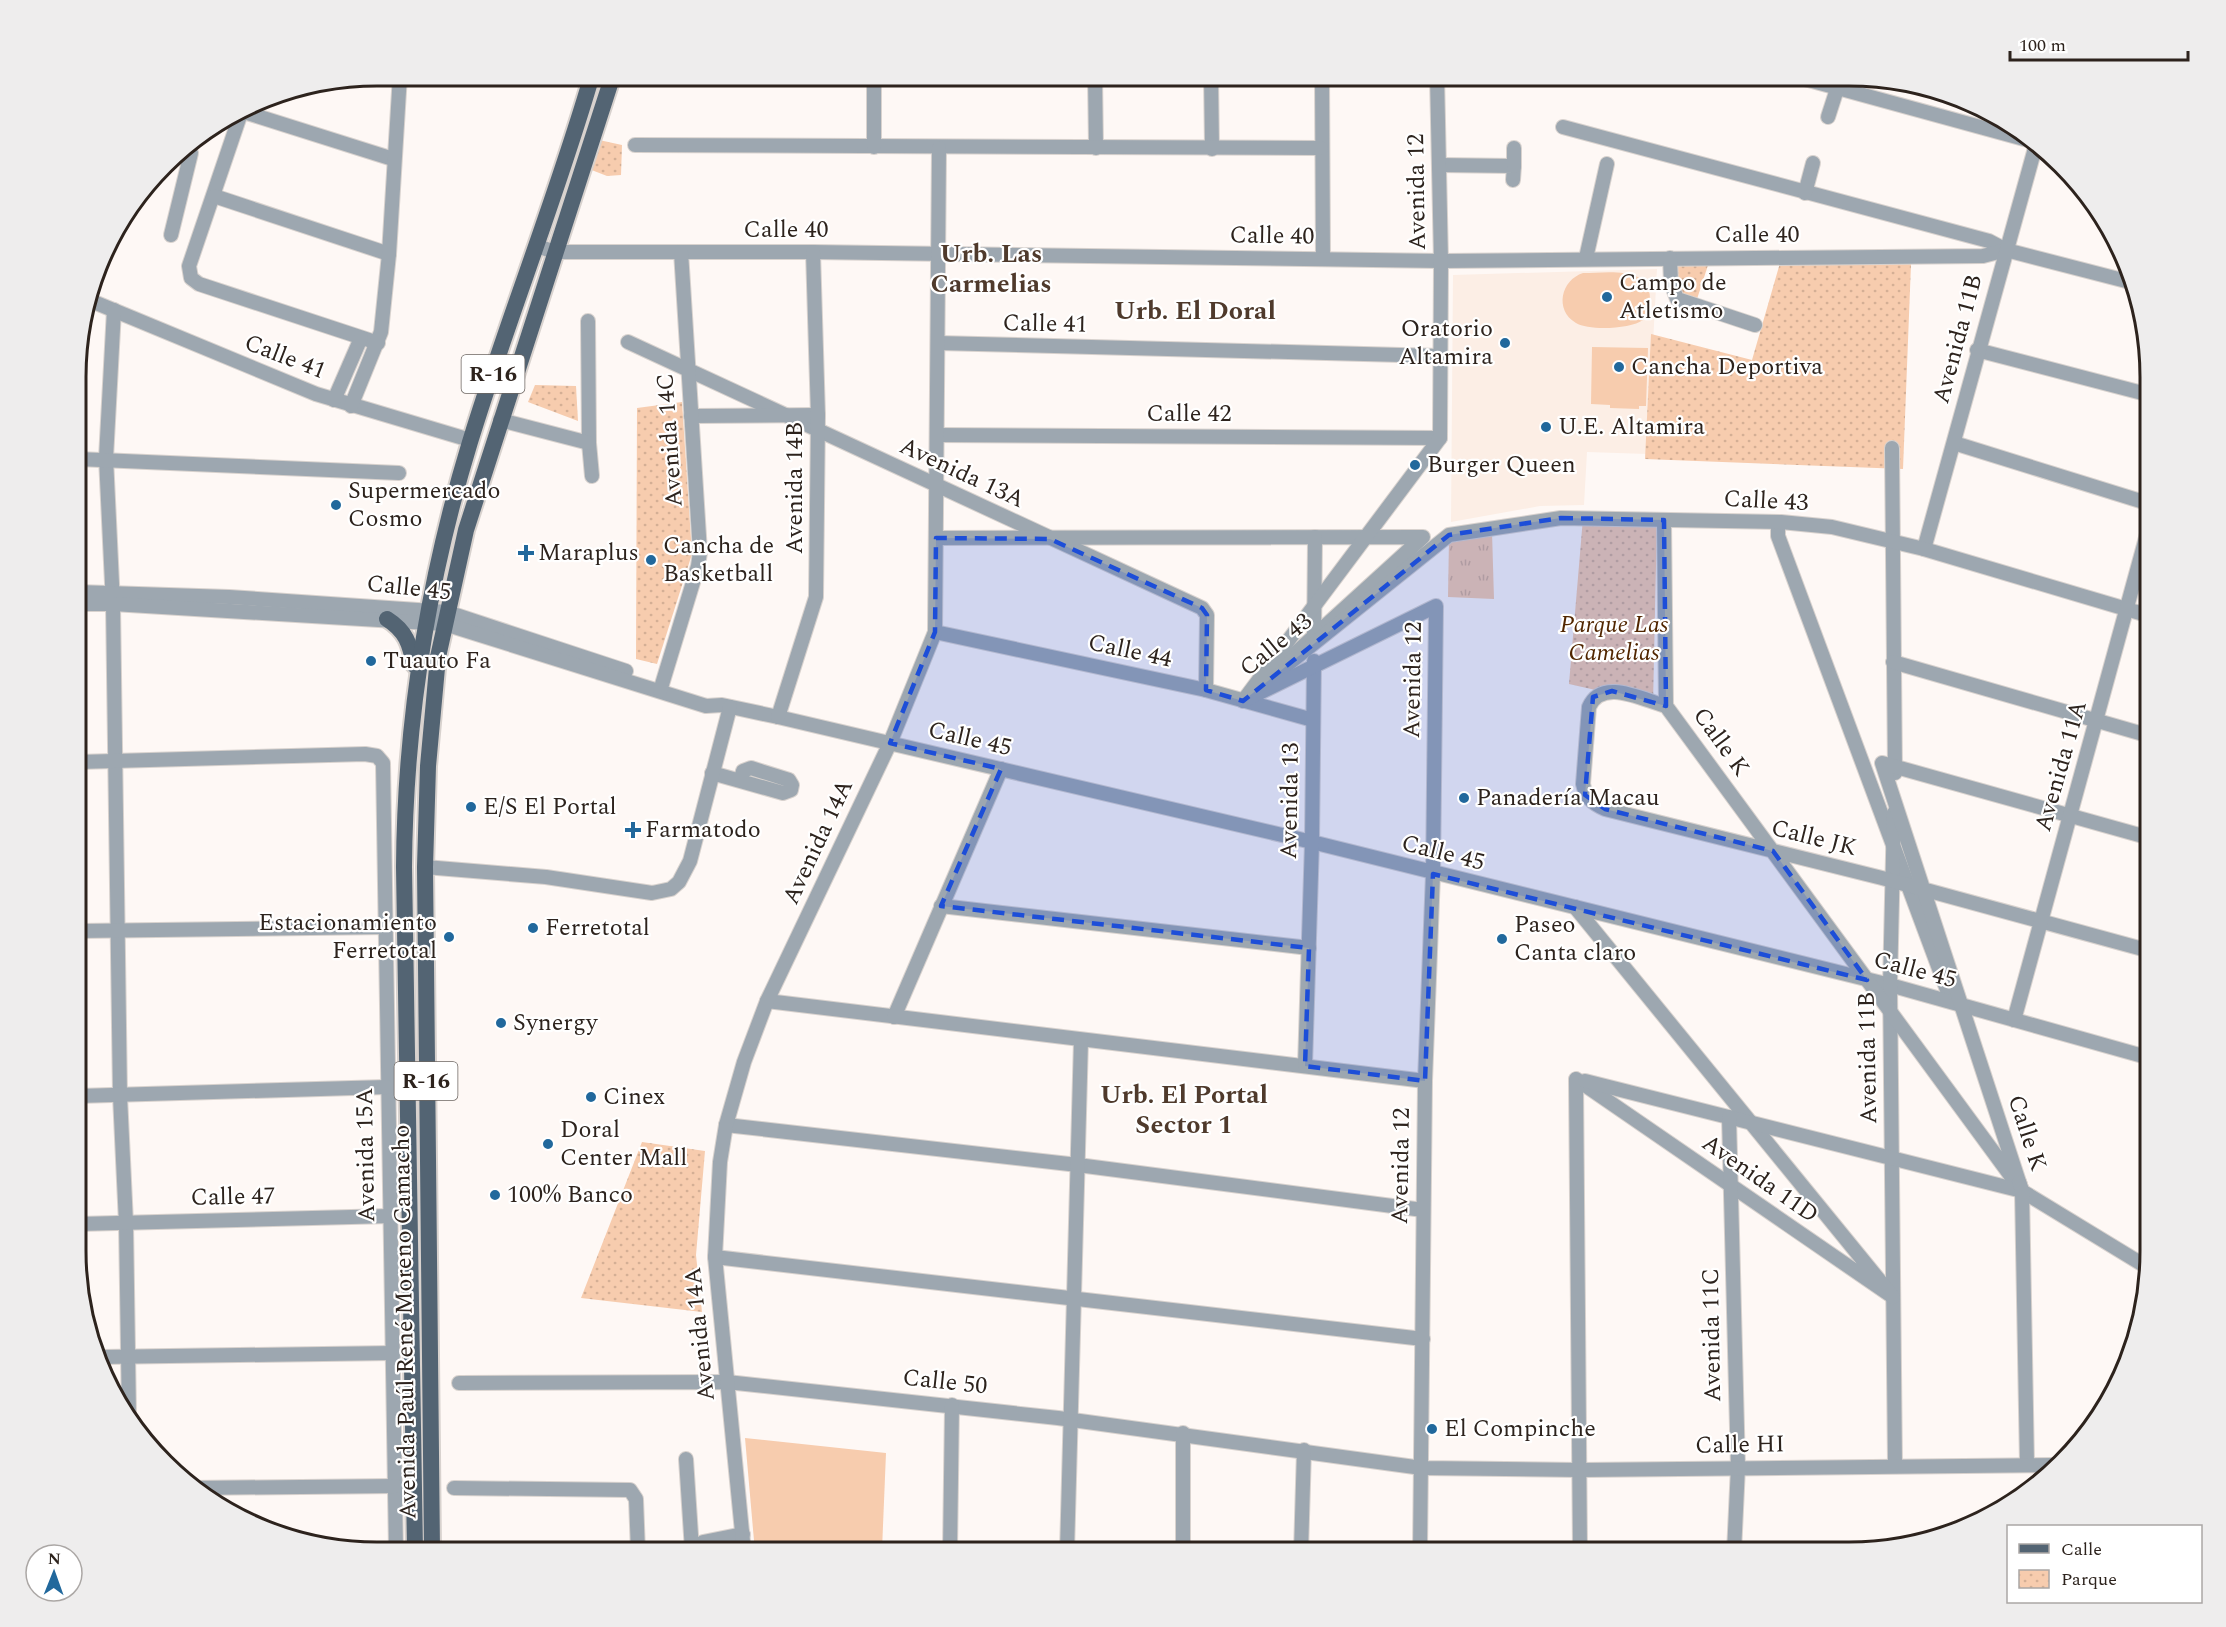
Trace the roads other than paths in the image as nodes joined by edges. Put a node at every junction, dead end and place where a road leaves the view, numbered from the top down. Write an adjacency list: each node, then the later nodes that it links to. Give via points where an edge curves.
1 (399, 86): 24 (street)
2 (588, 86): 31 (main road, Avenida Paúl René Moreno Camacho / R-16)
3 (609, 86): 33 (main road, Avenida Paúl René Moreno Camacho / R-16)
4 (874, 86): 16 (street)
5 (1095, 86): 18 (street)
6 (1211, 86): 21 (street)
7 (1322, 86): 19 (street)
8 (1437, 86): 27 (street, Avenida 12)
9 (1838, 86): 11 (street); 14 (street)
10 (252, 114): 24 (street)
11 (1828, 117)
12 (239, 121): 29 (street)
13 (1563, 127): 28 (street)
14 (2010, 134)
15 (635, 145): 16 (street)
16 (874, 147): 17 (street)
17 (939, 148): 18 (street); 37 (street, Avenida 14A)
18 (1096, 148): 21 (street)
19 (1321, 148): 21 (street); 40 (street)
20 (1514, 148): 27 (street, via 1513,173)
21 (1212, 149)
22 (2034, 152): 32 (street, Avenida 11B)
23 (191, 153): 30 (street)
24 (393, 159): 36 (street)
25 (1813, 163): 28 (street)
26 (1607, 164): 38 (street)
27 (1439, 165): 41 (street, Avenida 12)
28 (1805, 193): 32 (street, via 1989,241)
29 (214, 196): 36 (street); 47 (street, via 189,266 191,278)
30 (171, 235)
31 (537, 246): 33 (street, Calle 40); 61 (main road, Avenida Paúl René Moreno Camacho / R-16)
32 (2006, 250): 39 (street, Calle 40, via 1983,256); 42 (street); 51 (street, Avenida 11B)
33 (555, 252): 34 (street, Calle 40); 58 (main road, Avenida Paúl René Moreno Camacho / R-16)
34 (681, 252): 35 (street, Calle 40); 57 (street, Avenida 14C)
35 (813, 252): 37 (street, Calle 40); 56 (street, Avenida 14B)
36 (389, 254): 50 (street)
37 (939, 254): 40 (street, Calle 40); 49 (street, Avenida 14A)
38 (1586, 258): 39 (street, Calle 40); 41 (street, Calle 40)
39 (1670, 258): 46 (street, via 1671,283 1677,299)
40 (1323, 259): 41 (street, Calle 40)
41 (1441, 261): 52 (street, Avenida 12)
42 (2124, 280)
43 (95, 302): 44 (street, Calle 41)
44 (114, 310): 54 (street, Calle 41); 65 (street)
45 (588, 321): 62 (street)
46 (1755, 325)
47 (360, 338): 50 (street); 54 (street)
48 (628, 342): 89 (street, Avenida 13A, via 1202,608 1207,615)
49 (938, 343): 52 (street, Calle 41); 59 (street, Avenida 14A)
50 (378, 344): 55 (street)
51 (1977, 350): 53 (street); 63 (street, Avenida 11B)
52 (1439, 356): 60 (street, Avenida 12)
53 (2140, 391)
54 (334, 400): 55 (street, Calle 41)
55 (351, 406): 61 (street, Calle 41)
56 (818, 415): 57 (street); 94 (street, Avenida 14B, via 816,597)
57 (691, 416): 88 (street, Avenida 14C, via 700,552)
58 (500, 420): 62 (street); 83 (main road, Avenida Paúl René Moreno Camacho / R-16, via 466,530)
59 (937, 435): 60 (street, Calle 42); 73 (street, Avenida 14A)
60 (1440, 438): 91 (street)
61 (470, 440): 82 (main road, Avenida Paúl René Moreno Camacho / R-16)
62 (589, 443): 68 (street)
63 (1954, 443): 69 (street); 75 (street, Avenida 11B)
64 (1892, 448): 74 (street, Avenida 11B)
65 (106, 458): 66 (street); 67 (street); 78 (street)
66 (86, 459)
67 (399, 473)
68 (592, 476)
69 (2140, 501)
70 (1664, 520): 71 (street, Calle 43); 91 (street, Calle 43, via 1561,518 1449,535); 93 (street)
71 (1778, 522): 74 (street, Calle 43, via 1832,527); 135 (street, via 1782,547)
72 (1314, 537): 73 (street, Calle 43); 91 (street, Calle 43, via 1423,537); 95 (street, Avenida 13)
73 (936, 538): 85 (street, Avenida 14A)
74 (1892, 543): 75 (street, Calle 43); 86 (street, Avenida 11B)
75 (1924, 549): 80 (street, Calle 43)
76 (2140, 562): 80 (street, Avenida 11A)
77 (86, 593): 78 (street, Calle 45)
78 (112, 597): 79 (street, Calle 45); 82 (street, Calle 45); 84 (street, Calle 45); 99 (street)
79 (86, 602)
80 (2128, 609): 81 (street, Calle 43); 96 (street, Avenida 11A)
81 (2140, 613)
82 (427, 616): 83 (street, Calle 45); 84 (street, Calle 45); 87 (main road, Avenida Paúl René Moreno Camacho / R-16)
83 (446, 618): 88 (street, Calle 45); 108 (main road, Avenida Paúl René Moreno Camacho / R-16, via 438,657 428,766)
84 (387, 619): 87 (main road, via 410,642)
85 (935, 632): 89 (street, Calle 44); 98 (street, Avenida 14A)
86 (1893, 662): 96 (street); 101 (street, Avenida 11B)
87 (416, 678): 167 (main road, Avenida Paúl René Moreno Camacho / R-16, via 404,867)
88 (661, 687): 92 (street, Calle 45, via 709,697)
89 (1206, 690): 91 (street, Calle 44)
90 (1612, 691): 93 (street, Calle K); 110 (street, Calle JK, via 1593,698 1589,707 1583,784 1585,795 1593,803)
91 (1243, 701): 95 (street, Calle 44); 109 (street, Avenida 12, via 1436,606)
92 (726, 706): 94 (street, Calle 45); 103 (street)
93 (1666, 706): 135 (street, Calle K)
94 (778, 717): 98 (street, Calle 45)
95 (1313, 720): 107 (street, Avenida 13)
96 (2097, 722): 97 (street); 105 (street, Avenida 11A)
97 (2140, 733)
98 (890, 743): 102 (street, Calle 45); 120 (street, Avenida 14A)
99 (114, 761): 100 (street); 114 (street, Avenida 15A, via 365,754 380,758 384,770); 115 (street)
100 (86, 762)
101 (1895, 766): 105 (street); 110 (street, Avenida 11B); 135 (street, Calle K, via 1882,763)
102 (1001, 769): 107 (street, Calle 45); 111 (street)
103 (712, 773): 104 (street); 108 (street, via 686,873 662,892)
104 (741, 779)
105 (2071, 816): 106 (street); 113 (street, Avenida 11A)
106 (2140, 835)
107 (1312, 842): 109 (street, Calle 45); 117 (street, Avenida 13)
108 (425, 867): 168 (main road, Avenida Paúl René Moreno Camacho / R-16)
109 (1433, 874): 112 (street, Calle 45); 127 (street, Avenida 12)
110 (1893, 881): 113 (street, Calle JK); 119 (street, Avenida 11B)
111 (941, 906): 117 (street); 121 (street)
112 (1575, 907): 119 (street, Calle 45); 143 (street, Avenida 11D)
113 (2042, 921): 118 (street, Calle JK); 122 (street, Avenida 11A)
114 (386, 927): 115 (street); 128 (street, Avenida 15A)
115 (117, 929): 116 (street); 130 (street)
116 (86, 931)
117 (1309, 948): 125 (street, Avenida 13)
118 (2140, 948)
119 (1890, 985): 122 (street, Calle 45); 133 (street, Avenida 11B)
120 (767, 1001): 121 (street); 132 (street, Avenida 14A)
121 (894, 1017): 123 (street)
122 (2014, 1020): 124 (street, Calle 45)
123 (1081, 1040): 125 (street); 134 (street)
124 (2140, 1055)
125 (1305, 1066): 127 (street)
126 (1576, 1079): 131 (street); 143 (street, Avenida 11D); 161 (street)
127 (1425, 1081): 136 (street, Avenida 12)
128 (387, 1087): 130 (street); 137 (street, Avenida 15A)
129 (86, 1096): 130 (street)
130 (120, 1096): 138 (street)
131 (1729, 1117): 133 (street); 159 (street, Avenida 11C)
132 (726, 1125): 134 (street); 140 (street, Avenida 14A)
133 (1892, 1159): 135 (street); 143 (street, Avenida 11B)
134 (1078, 1165): 136 (street); 142 (street)
135 (2022, 1191): 141 (street); 156 (street)
136 (1423, 1210): 144 (street, Avenida 12)
137 (390, 1216): 138 (street, Calle 47); 145 (street, Avenida 15A)
138 (126, 1223): 139 (street, Calle 47); 146 (street)
139 (86, 1224)
140 (715, 1257): 142 (street); 148 (street, Avenida 14A)
141 (2140, 1263)
142 (1072, 1296): 144 (street); 152 (street)
143 (1893, 1298): 158 (street, Avenida 11B)
144 (1423, 1339): 160 (street, Avenida 12)
145 (393, 1353): 146 (street); 162 (street, Avenida 15A)
146 (127, 1356): 147 (street); 150 (street)
147 (106, 1357)
148 (727, 1382): 149 (street, Calle 50); 151 (street, Calle 50); 165 (street, Avenida 14A)
149 (459, 1383)
150 (129, 1402)
151 (952, 1405): 152 (street, Calle 50); 173 (street)
152 (1070, 1420): 153 (street, Calle 50); 174 (street)
153 (1184, 1433): 154 (street, Calle 50); 175 (street)
154 (1304, 1450): 160 (street, Calle 50); 176 (street)
155 (686, 1459): 170 (street)
156 (2027, 1464): 157 (street, Calle HI); 158 (street, Calle HI)
157 (2046, 1464)
158 (1895, 1465): 159 (street, Calle HI)
159 (1738, 1467): 161 (street, Calle HI); 179 (street, Avenida 11C)
160 (1422, 1468): 161 (street, Calle HI); 177 (street, Avenida 12)
161 (1580, 1470): 178 (street)
162 (396, 1486): 163 (street); 166 (street, Avenida 15A)
163 (209, 1488)
164 (454, 1488): 169 (street, via 630,1490 636,1499)
165 (743, 1534): 171 (street); 172 (street, Avenida 14A)
166 (396, 1542)
167 (415, 1542)
168 (432, 1542)
169 (638, 1542)
170 (687, 1542)
171 (703, 1542)
172 (743, 1542)
173 (950, 1542)
174 (1067, 1542)
175 (1183, 1542)
176 (1301, 1542)
177 (1420, 1542)
178 (1581, 1542)
179 (1734, 1542)

